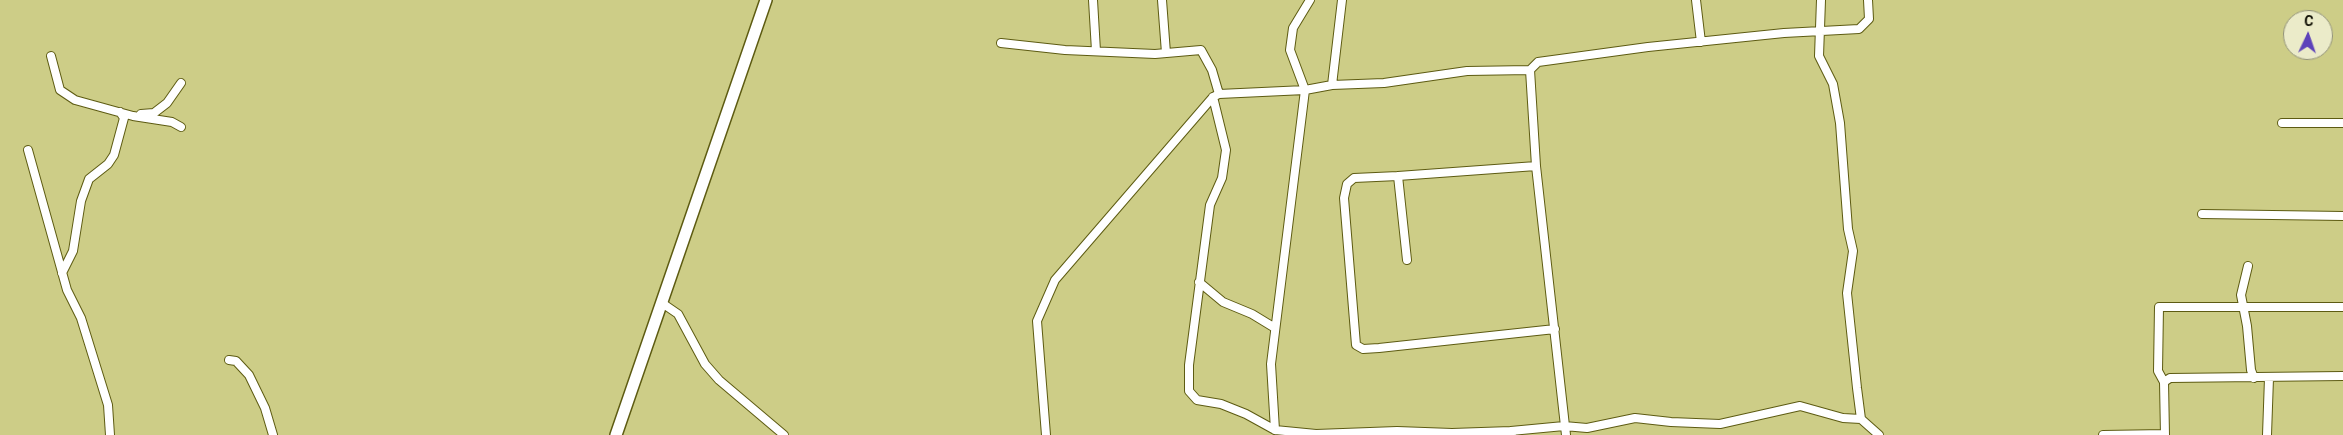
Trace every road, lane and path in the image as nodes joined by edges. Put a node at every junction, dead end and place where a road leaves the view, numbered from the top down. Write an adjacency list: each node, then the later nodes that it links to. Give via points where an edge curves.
1 (766, 0): 33 (main road)
2 (1093, 0): 12 (street)
3 (1162, 0): 13 (street)
4 (1310, 0): 18 (street, via 1293,28 1290,50)
5 (1342, 0): 17 (street)
6 (1696, 0): 10 (street)
7 (1821, 0): 9 (street)
8 (1868, 0): 9 (street, via 1869,19 1859,30)
9 (1818, 32): 10 (street); 43 (street, via 1820,56 1833,84 1840,123 1848,229 1853,251 1847,293)
10 (1702, 42): 15 (street, via 1538,62)
11 (1001, 43): 12 (street)
12 (1096, 51): 13 (street)
13 (1166, 53): 19 (street, via 1201,50 1217,83)
14 (51, 56): 20 (street, via 60,90 75,100)
15 (1530, 70): 17 (street, via 1490,69 1384,83); 25 (street)
16 (181, 83): 20 (street, via 167,103 154,113)
17 (1332, 85): 18 (street)
18 (1305, 90): 19 (street); 36 (street)
19 (1216, 96): 32 (street, via 1226,150 1222,178 1210,206); 55 (street, via 1055,280 1037,321)
20 (123, 113): 23 (street, via 172,122); 31 (street, via 114,155 89,179 73,251)
21 (2282, 123): 22 (street)
22 (2343, 124)
23 (181, 127)
24 (28, 150): 31 (street)
25 (1536, 166): 26 (street); 37 (street)
26 (1398, 176): 29 (street); 37 (street, via 1354,178 1347,184 1344,198 1356,345 1363,349 1378,348)
27 (2202, 214): 28 (street)
28 (2343, 216)
29 (1407, 260)
30 (2248, 266): 35 (street, via 2241,288)
31 (62, 273): 51 (street, via 81,318 108,406)
32 (1199, 282): 36 (street, via 1223,302); 45 (street, via 1189,391 1197,400 1221,404)
33 (662, 303): 53 (main road); 54 (street, via 678,314 692,343 714,375)
34 (2343, 308): 35 (street)
35 (2243, 309): 40 (street); 42 (street, via 2159,307 2158,371)
36 (1275, 328): 45 (street, via 1271,364)
37 (1555, 329): 44 (street)
38 (228, 360): 52 (street, via 236,361 249,375 265,408)
39 (2343, 376): 41 (street)
40 (2254, 378): 41 (street); 42 (street, via 2170,378)
41 (2269, 378): 61 (street)
42 (2164, 382): 60 (street)
43 (1861, 419): 44 (street, via 1843,418 1800,406 1720,424 1635,418 1587,428); 58 (street)
44 (1564, 426): 48 (street); 57 (street)
45 (1275, 430): 46 (street)
46 (1305, 432): 49 (street); 56 (street)
47 (1397, 433): 49 (street); 50 (street)
48 (1512, 433): 50 (street)
49 (1345, 434)
50 (1452, 434)
51 (110, 435)
52 (273, 435)
53 (616, 435)
54 (784, 435)
55 (1046, 435)
56 (1297, 435)
57 (1566, 435)
58 (1879, 435)
59 (2103, 435): 60 (street)
60 (2165, 435)
61 (2267, 435)

